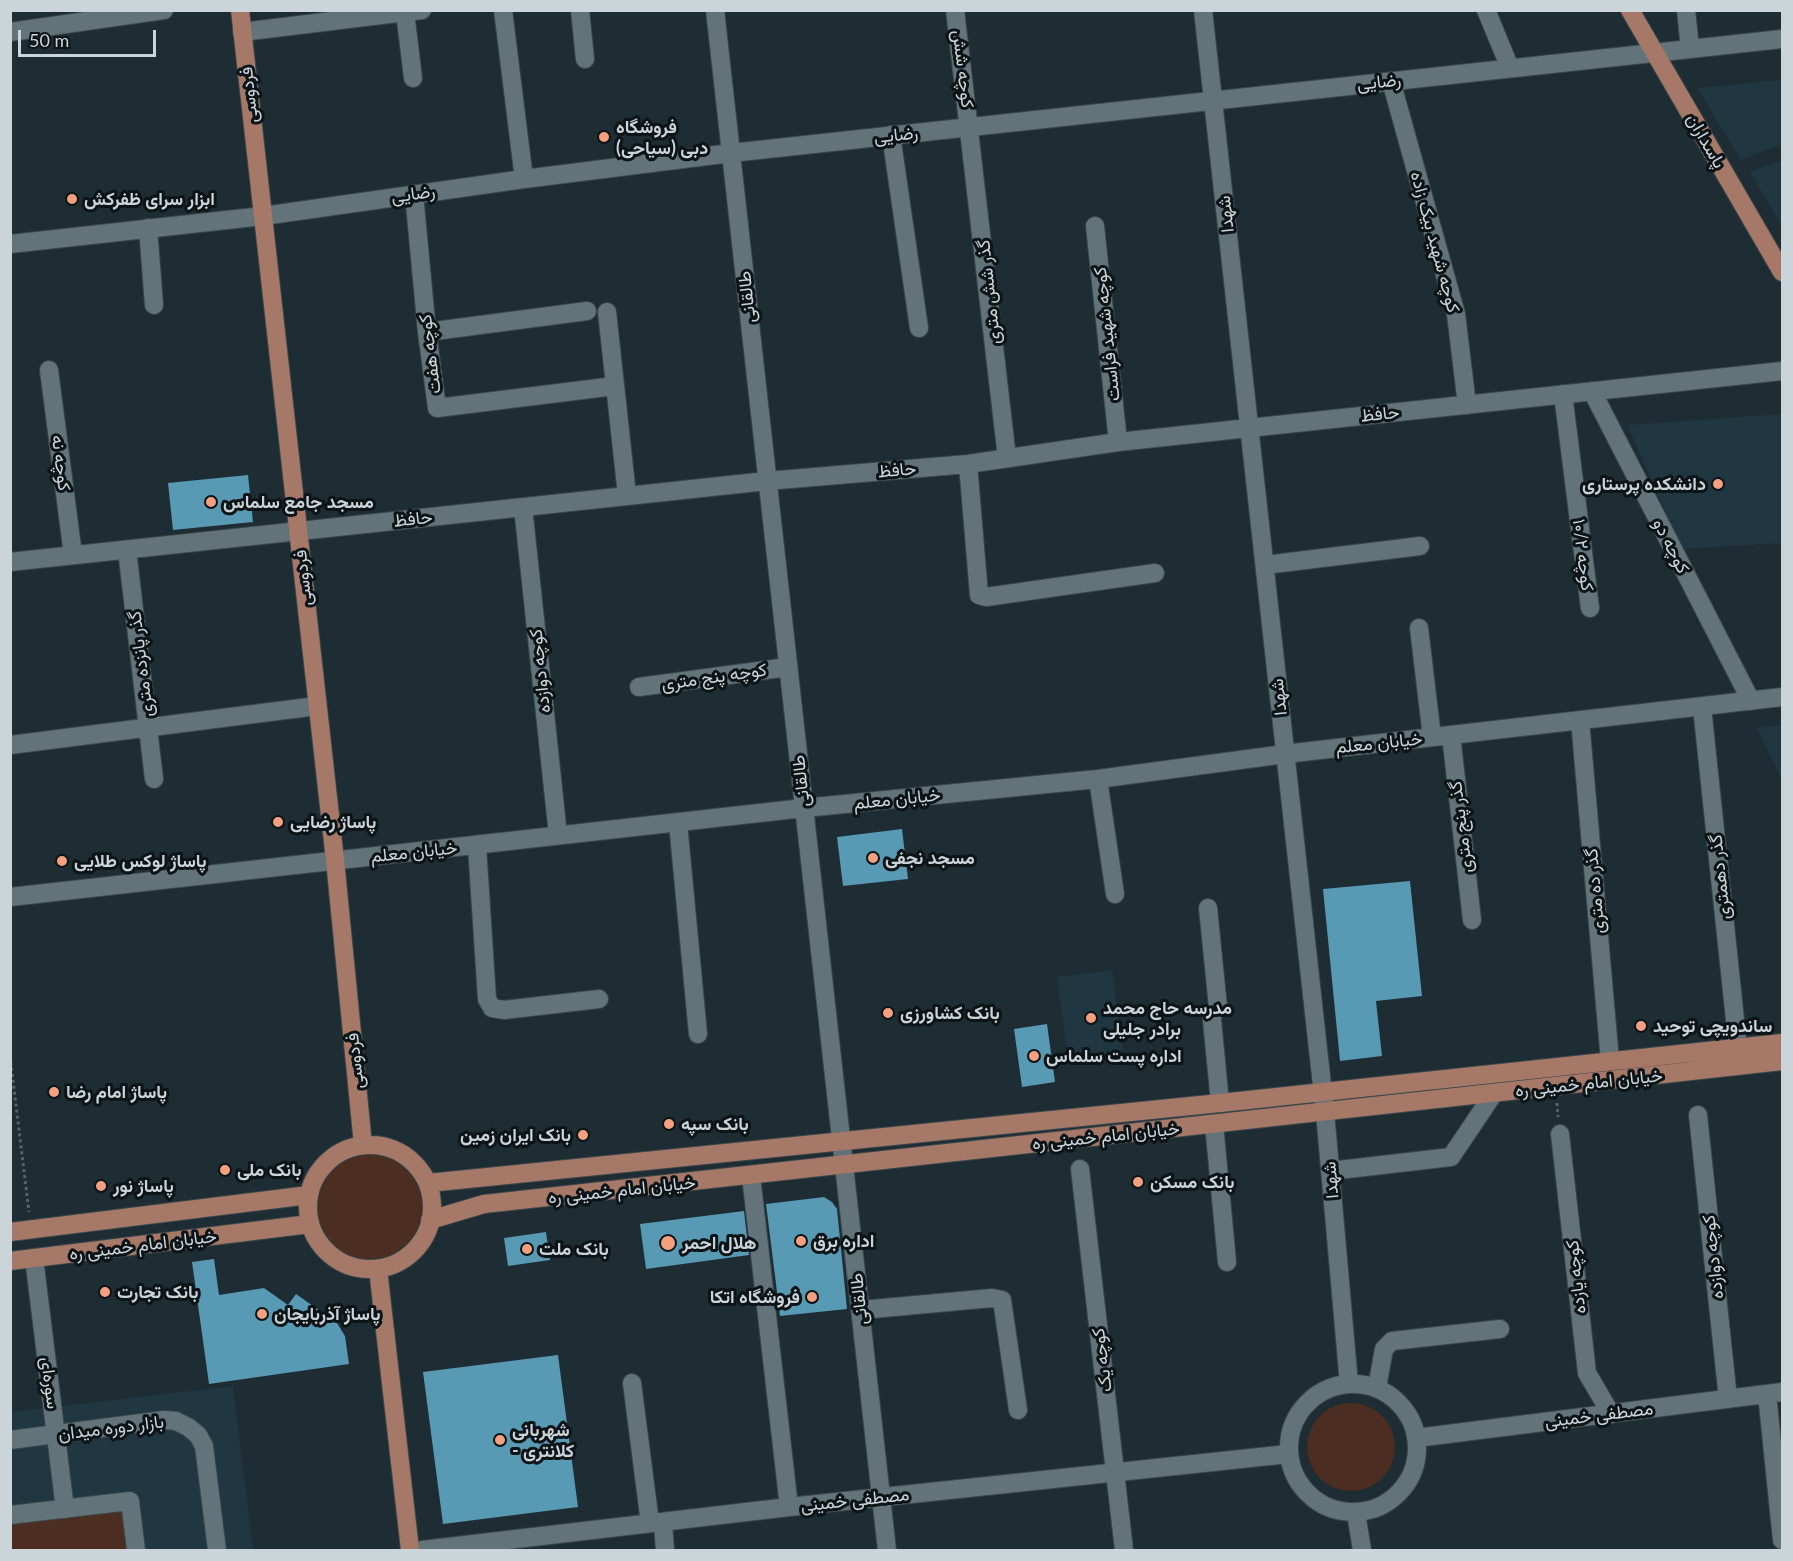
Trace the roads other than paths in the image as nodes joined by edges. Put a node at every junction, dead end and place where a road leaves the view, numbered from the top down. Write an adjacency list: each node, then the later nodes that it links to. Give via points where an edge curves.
1 (164, 10): 12 (street)
2 (240, 10): 13 (main road, فردوسی)
3 (503, 10): 25 (street)
4 (580, 10): 17 (street)
5 (715, 10): 24 (street, طالقانی)
6 (956, 10): 22 (street, کوچه شش)
7 (1203, 10): 21 (street, شهدا)
8 (1486, 10): 18 (street)
9 (1630, 10): 16 (main road, پاسداران)
10 (1686, 10): 15 (street)
11 (413, 11): 13 (street); 19 (street)
12 (10, 32)
13 (242, 32): 27 (main road, فردوسی)
14 (1782, 39): 15 (street, رضایی)
15 (1690, 49): 16 (street, رضایی)
16 (1655, 52): 18 (street, رضایی); 31 (main road, پاسداران)
17 (585, 59)
18 (1510, 68): 20 (street, رضایی)
19 (413, 78)
20 (1391, 81): 21 (street, رضایی); 42 (street, کوچه شهید بیک زاده, via 1456,314)
21 (1213, 100): 22 (street, رضایی); 43 (street, شهدا)
22 (970, 127): 23 (street, رضایی); 45 (street, گذر شش متری)
23 (891, 135): 24 (street, رضایی); 35 (street)
24 (731, 153): 25 (street, رضایی); 47 (street, طالقانی)
25 (524, 179): 26 (street, رضایی)
26 (414, 194): 27 (street, رضایی); 36 (street, کوچه هفت)
27 (263, 216): 29 (street, رضایی); 50 (main road, فردوسی)
28 (1095, 226): 44 (street, کوچه شهید فراست)
29 (148, 228): 30 (street, رضایی); 32 (street)
30 (10, 244)
31 (1782, 272)
32 (154, 305)
33 (587, 311): 36 (street)
34 (608, 312): 39 (street)
35 (920, 328)
36 (427, 332): 39 (street, کوچه هفت, via 437,408)
37 (49, 370): 53 (street, کوچه نه)
38 (1782, 371): 40 (street, حافظ)
39 (615, 386): 48 (street)
40 (1592, 391): 41 (street, حافظ); 62 (street, کوچه دو)
41 (1563, 394): 42 (street, حافظ); 57 (street, کوچه ۱۰/۲)
42 (1467, 405): 43 (street, حافظ)
43 (1250, 428): 44 (street, حافظ); 55 (street, شهدا)
44 (1119, 442): 45 (street, حافظ)
45 (1007, 458): 46 (street, حافظ)
46 (968, 465): 47 (street, حافظ); 56 (street, via 979,596)
47 (767, 481): 48 (street, حافظ); 59 (street, طالقانی)
48 (627, 495): 49 (street, حافظ)
49 (523, 507): 50 (street, حافظ); 75 (street, کوچه دوازده)
50 (298, 531): 52 (street, حافظ); 63 (main road, فردوسی)
51 (1420, 546): 55 (street)
52 (127, 550): 53 (street, حافظ); 66 (street, گذر پانزده متری)
53 (73, 555): 54 (street, حافظ)
54 (10, 562)
55 (1265, 566): 70 (street, شهدا)
56 (1155, 573)
57 (1590, 608)
58 (1419, 628): 68 (street)
59 (788, 667): 60 (street, کوچه پنج متری); 73 (street, طالقانی)
60 (639, 687)
61 (1782, 697): 62 (street, خیابان معلم)
62 (1751, 701): 64 (street, خیابان معلم)
63 (317, 706): 66 (street); 77 (main road, فردوسی)
64 (1702, 706): 65 (street, خیابان معلم); 85 (street, گذر دهمتری)
65 (1580, 720): 67 (street, خیابان معلم); 86 (street, گذر ده متری)
66 (148, 728): 69 (street); 71 (street, گذر پانزده متری)
67 (1451, 735): 68 (street, خیابان معلم); 81 (street, گذر پنج متری)
68 (1432, 737): 70 (street, خیابان معلم)
69 (10, 745)
70 (1286, 753): 72 (street, خیابان معلم); 88 (street, شهدا)
71 (154, 779)
72 (1098, 779): 73 (street, خیابان معلم); 78 (street)
73 (804, 808): 74 (street, خیابان معلم); 95 (street, طالقانی)
74 (678, 823): 75 (street, خیابان معلم); 83 (street)
75 (558, 836): 76 (street, خیابان معلم)
76 (477, 846): 77 (street, خیابان معلم); 82 (street, via 487,999 492,1008)
77 (335, 861): 79 (street, خیابان معلم); 96 (main road, فردوسی)
78 (1115, 894)
79 (10, 897)
80 (1208, 908): 90 (street, via 1218,1007 1212,1020)
81 (1472, 920)
82 (599, 999)
83 (698, 1034)
84 (1782, 1043): 85 (main road, خیابان امام خمینی ره)
85 (1738, 1048): 86 (main road, خیابان امام خمینی ره)
86 (1610, 1061): 88 (main road, خیابان امام خمینی ره)
87 (1782, 1062): 89 (main road, خیابان امام خمینی ره)
88 (1323, 1091): 90 (main road, خیابان امام خمینی ره); 91 (street, شهدا)
89 (1494, 1093): 91 (main road, خیابان امام خمینی ره); 99 (street, via 1451,1157)
90 (1220, 1103): 95 (main road, خیابان امام خمینی ره)
91 (1325, 1112): 93 (main road, خیابان امام خمینی ره); 99 (street, شهدا)
92 (1698, 1115): 116 (street, کوچه دوازده)
93 (1214, 1124): 97 (main road, خیابان امام خمینی ره); 108 (street)
94 (1560, 1134): 118 (street, کوچه یازده, via 1587,1373)
95 (841, 1141): 97 (street, طالقانی); 101 (main road, خیابان امام خمینی ره)
96 (363, 1145): 101 (main road, via 395,1150 421,1171); 102 (main road, via 328,1161)
97 (844, 1165): 100 (main road, خیابان امام خمینی ره); 110 (street, طالقانی)
98 (1080, 1169): 123 (street, کوچه یک)
99 (1330, 1171): 113 (street, شهدا)
100 (751, 1176): 103 (main road, خیابان امام خمینی ره, via 484,1204); 125 (street)
101 (428, 1183): 103 (main road)
102 (309, 1195): 104 (main road); 105 (main road, خیابان امام خمینی ره)
103 (430, 1220): 109 (main road, via 424,1238 411,1253)
104 (310, 1224): 106 (main road, خیابان امام خمینی ره); 109 (main road, via 317,1240 343,1263)
105 (10, 1232)
106 (34, 1258): 107 (main road, خیابان امام خمینی ره); 119 (street, سوره‌ای)
107 (10, 1261)
108 (1227, 1262)
109 (378, 1269): 133 (main road)
110 (861, 1310): 117 (street, via 1002,1300); 124 (street, طالقانی)
111 (1500, 1329): 114 (street, via 1392,1341 1384,1349)
112 (632, 1383): 129 (street)
113 (1349, 1384): 114 (street); 122 (street, via 1314,1396 1299,1412 1290,1432)
114 (1377, 1388): 120 (street, via 1396,1400 1409,1417)
115 (1775, 1393): 116 (street, مصطفی خمینی); 130 (street)
116 (1728, 1399): 118 (street, مصطفی خمینی)
117 (1018, 1410)
118 (1611, 1414): 120 (street, مصطفی خمینی)
119 (57, 1434): 121 (street, بازار دوره میدان); 126 (street, سوره‌ای); 132 (street, بازار دوره میدان, via 164,1420 188,1427 204,1446)
120 (1416, 1438): 127 (street, via 1416,1459 1410,1478 1398,1495 1381,1507)
121 (10, 1440)
122 (1288, 1454): 123 (street, مصطفی خمینی); 127 (street, via 1293,1474 1305,1492 1321,1505)
123 (1115, 1472): 124 (street, مصطفی خمینی); 137 (street, کوچه یک)
124 (881, 1498): 125 (street, مصطفی خمینی); 136 (street, طالقانی)
125 (789, 1507): 129 (street, مصطفی خمینی)
126 (65, 1509): 128 (street); 131 (street, via 130,1501)
127 (1356, 1513): 138 (street)
128 (10, 1515)
129 (656, 1523): 134 (street, مصطفی خمینی); 135 (street)
130 (1782, 1540)
131 (136, 1551)
132 (217, 1551)
133 (410, 1551)
134 (422, 1551)
135 (665, 1551)
136 (887, 1551)
137 (1124, 1551)
138 (1362, 1551)

